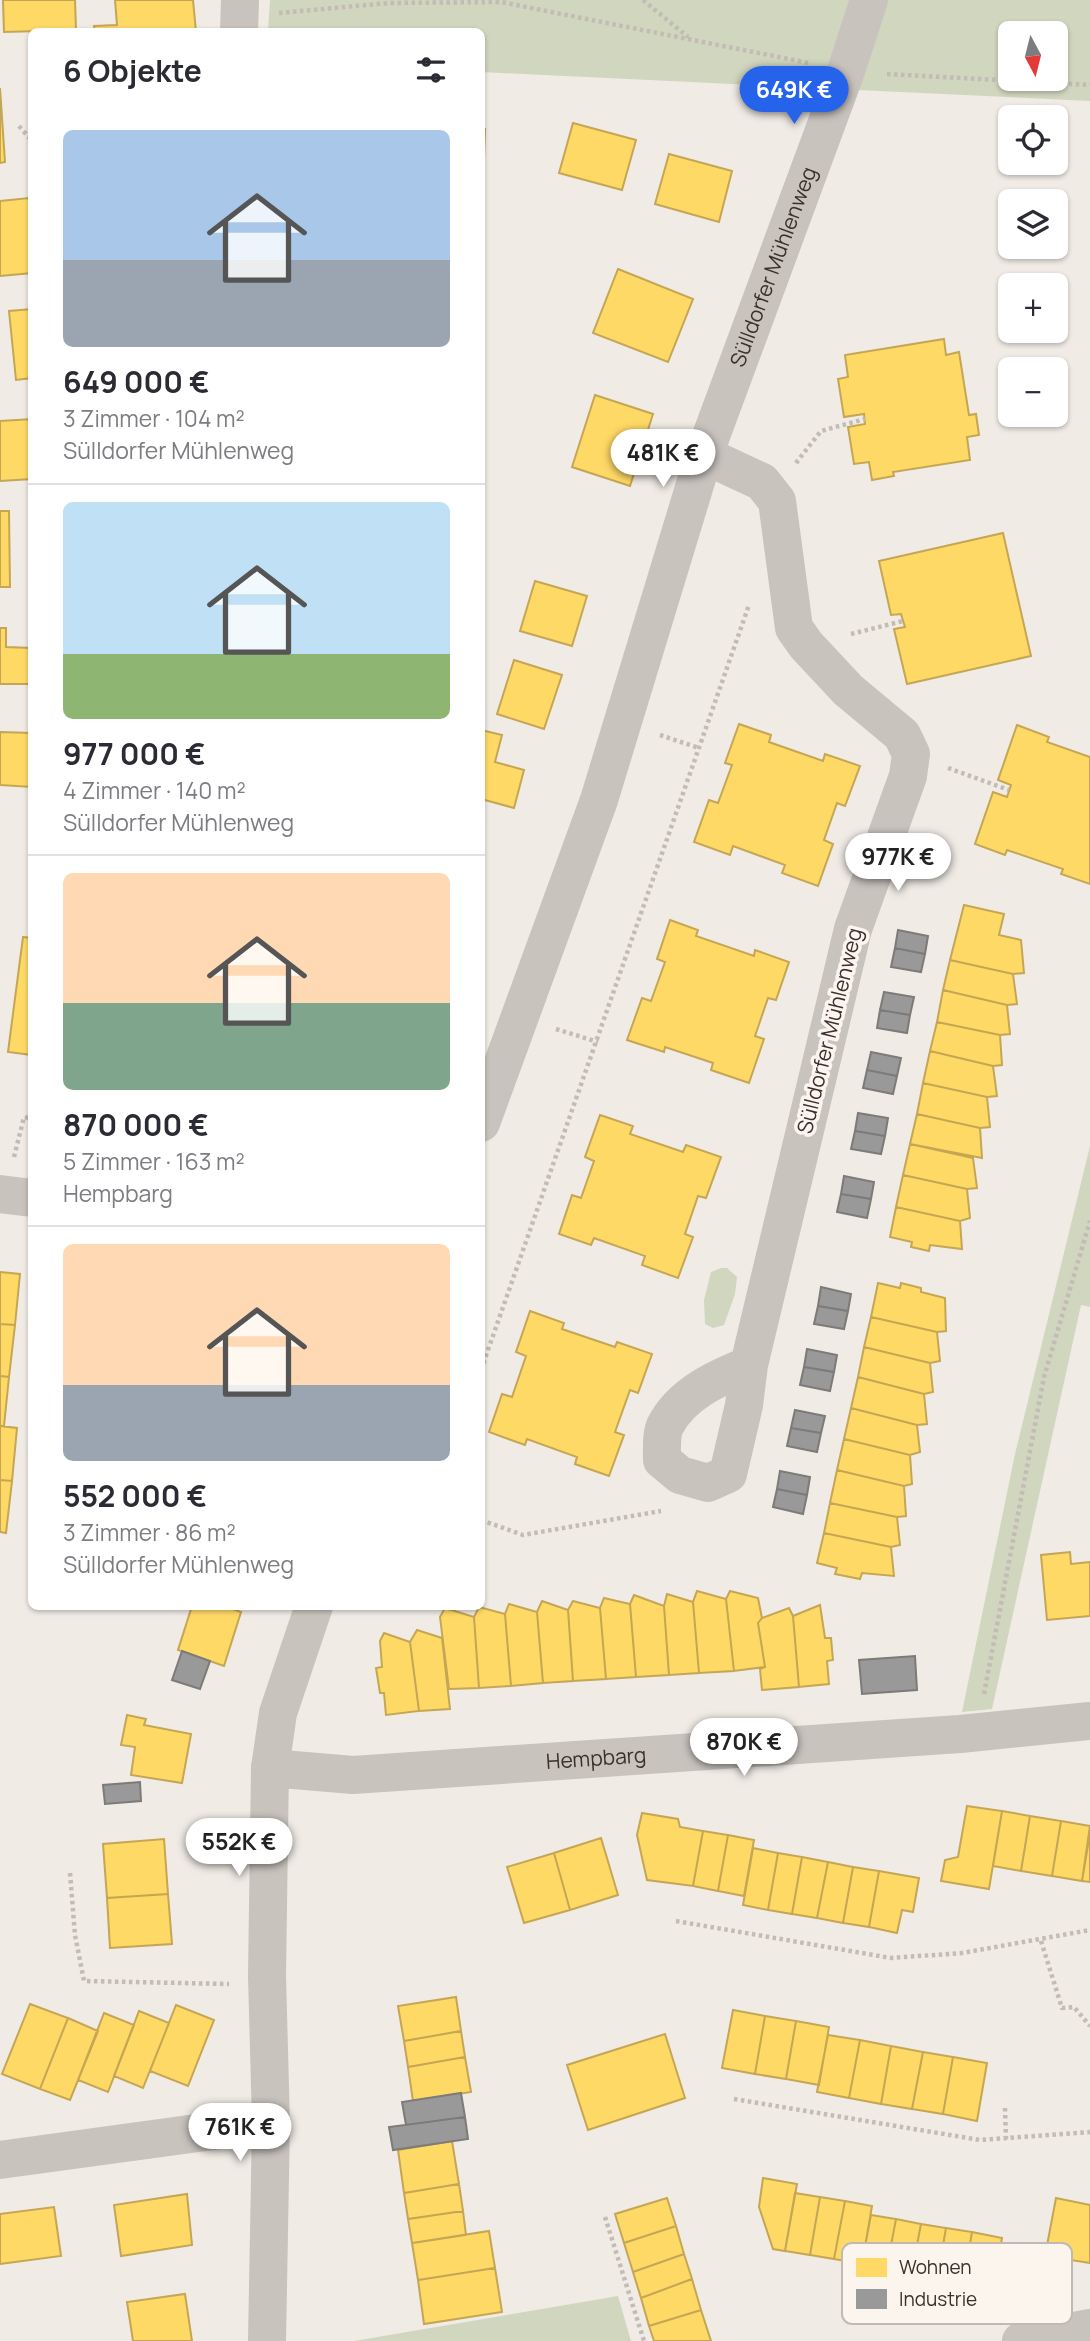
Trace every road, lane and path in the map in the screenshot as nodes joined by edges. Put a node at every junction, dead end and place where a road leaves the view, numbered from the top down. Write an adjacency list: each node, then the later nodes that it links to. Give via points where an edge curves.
1 (643, 0): 4 (path)
2 (869, 0): 5 (street, Sülldorfer Mühlenweg)
3 (239, 16): 4 (path, via 389,3 501,2)
4 (689, 37): 5 (path)
5 (846, 71): 6 (path); 10 (street, Sülldorfer Mühlenweg)
6 (1090, 85)
7 (19, 126): 8 (path)
8 (28, 136)
9 (865, 419): 11 (path, via 821,431 802,452)
10 (704, 455): 11 (street, via 762,482); 17 (street, Sülldorfer Mühlenweg, via 599,800)
11 (777, 501): 12 (street)
12 (785, 564): 14 (street, via 794,628); 21 (path, via 755,587)
13 (903, 621): 14 (path)
14 (806, 645): 15 (street, via 848,690 902,735)
15 (911, 754): 16 (path); 22 (street, Sülldorfer Mühlenweg, via 908,776 853,929)
16 (1009, 790)
17 (485, 1112)
18 (0, 1194): 19 (street)
19 (28, 1198)
20 (1090, 1221): 27 (path, via 1044,1377)
21 (485, 1359)
22 (749, 1365)
23 (669, 1510): 24 (path, via 523,1535)
24 (485, 1521)
25 (313, 1610): 28 (street, via 278,1713)
26 (1090, 1721): 27 (street, Hempbarg)
27 (976, 1732): 28 (street, Hempbarg, via 353,1774)
28 (270, 1768): 33 (street)
29 (70, 1873): 33 (path, via 84,1981)
30 (676, 1921): 32 (path, via 891,1958)
31 (1090, 1930): 32 (path)
32 (1041, 1941): 34 (path, via 1062,2008 1074,2007)
33 (268, 1984): 37 (street)
34 (1090, 2026)
35 (734, 2099): 39 (path, via 981,2140)
36 (1005, 2108): 39 (path)
37 (271, 2123): 40 (street); 43 (street)
38 (1090, 2132): 39 (path)
39 (1006, 2139)
40 (0, 2160)
41 (605, 2217): 44 (path)
42 (1090, 2328): 45 (street)
43 (267, 2341)
44 (644, 2341)
45 (1021, 2341)

